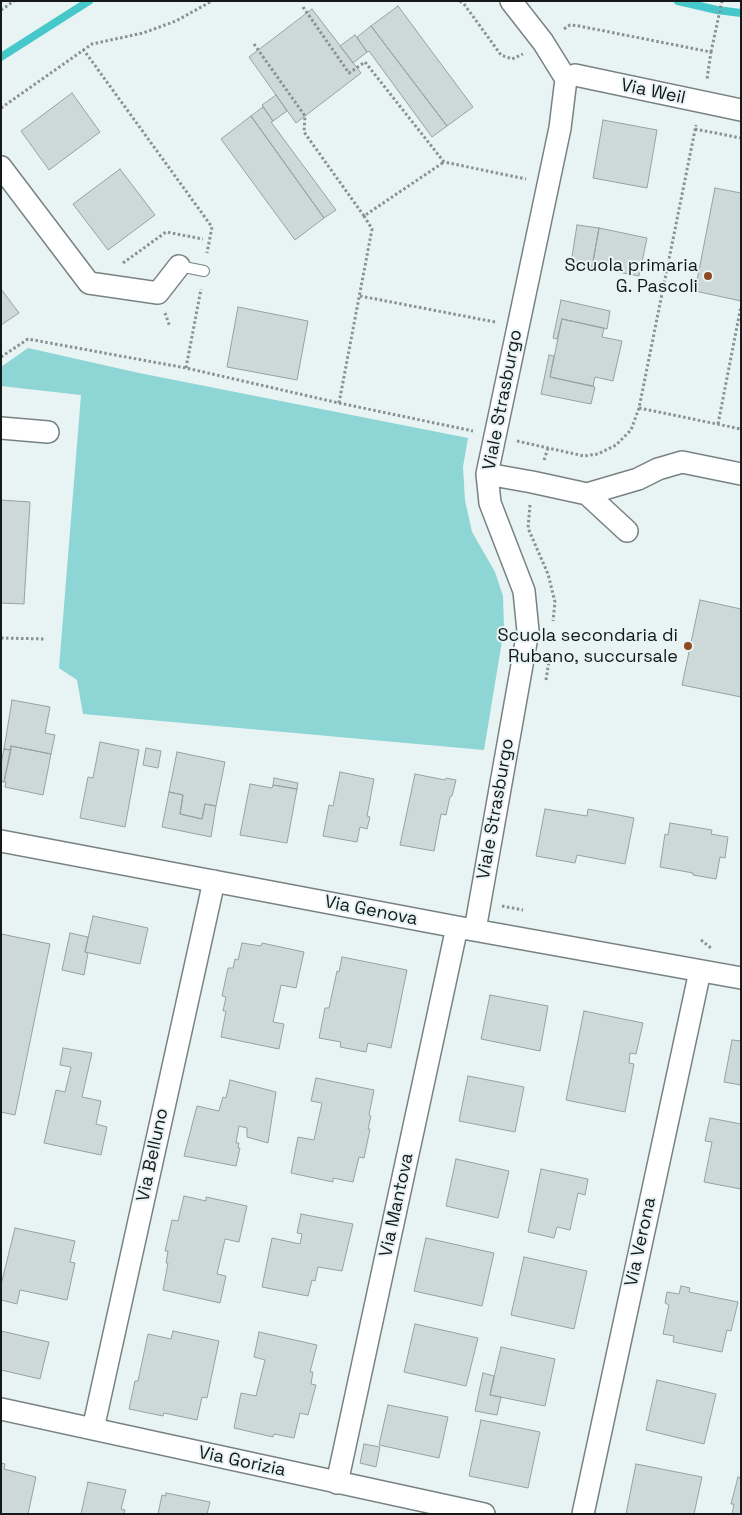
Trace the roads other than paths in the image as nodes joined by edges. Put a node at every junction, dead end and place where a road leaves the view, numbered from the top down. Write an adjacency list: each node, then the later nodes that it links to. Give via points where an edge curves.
1 (511, 1): 2 (street, via 543,42)
2 (566, 79): 3 (street, Via Weil, via 575,75); 9 (street, Viale Strasburgo, via 560,128)
3 (741, 110)
4 (1, 167): 5 (street, via 89,283 158,293)
5 (179, 266): 6 (lane)
6 (204, 271)
7 (1, 428): 8 (street)
8 (48, 432)
9 (487, 474): 11 (street); 15 (street, Viale Strasburgo, via 490,503 524,591 528,630)
10 (741, 474): 11 (street, via 682,462)
11 (587, 494): 12 (street)
12 (627, 531)
13 (1, 841): 14 (street, Via Genova)
14 (214, 881): 15 (street, Via Genova); 19 (street, Via Belluno)
15 (466, 929): 16 (street, Via Genova); 20 (street, Via Mantova)
16 (700, 971): 17 (street, Via Genova); 22 (street, Via Verona)
17 (741, 978)
18 (1, 1409): 19 (street, Via Gorizia)
19 (93, 1429): 20 (street, Via Gorizia)
20 (336, 1483): 21 (street, Via Gorizia)
21 (484, 1514)
22 (583, 1514)

